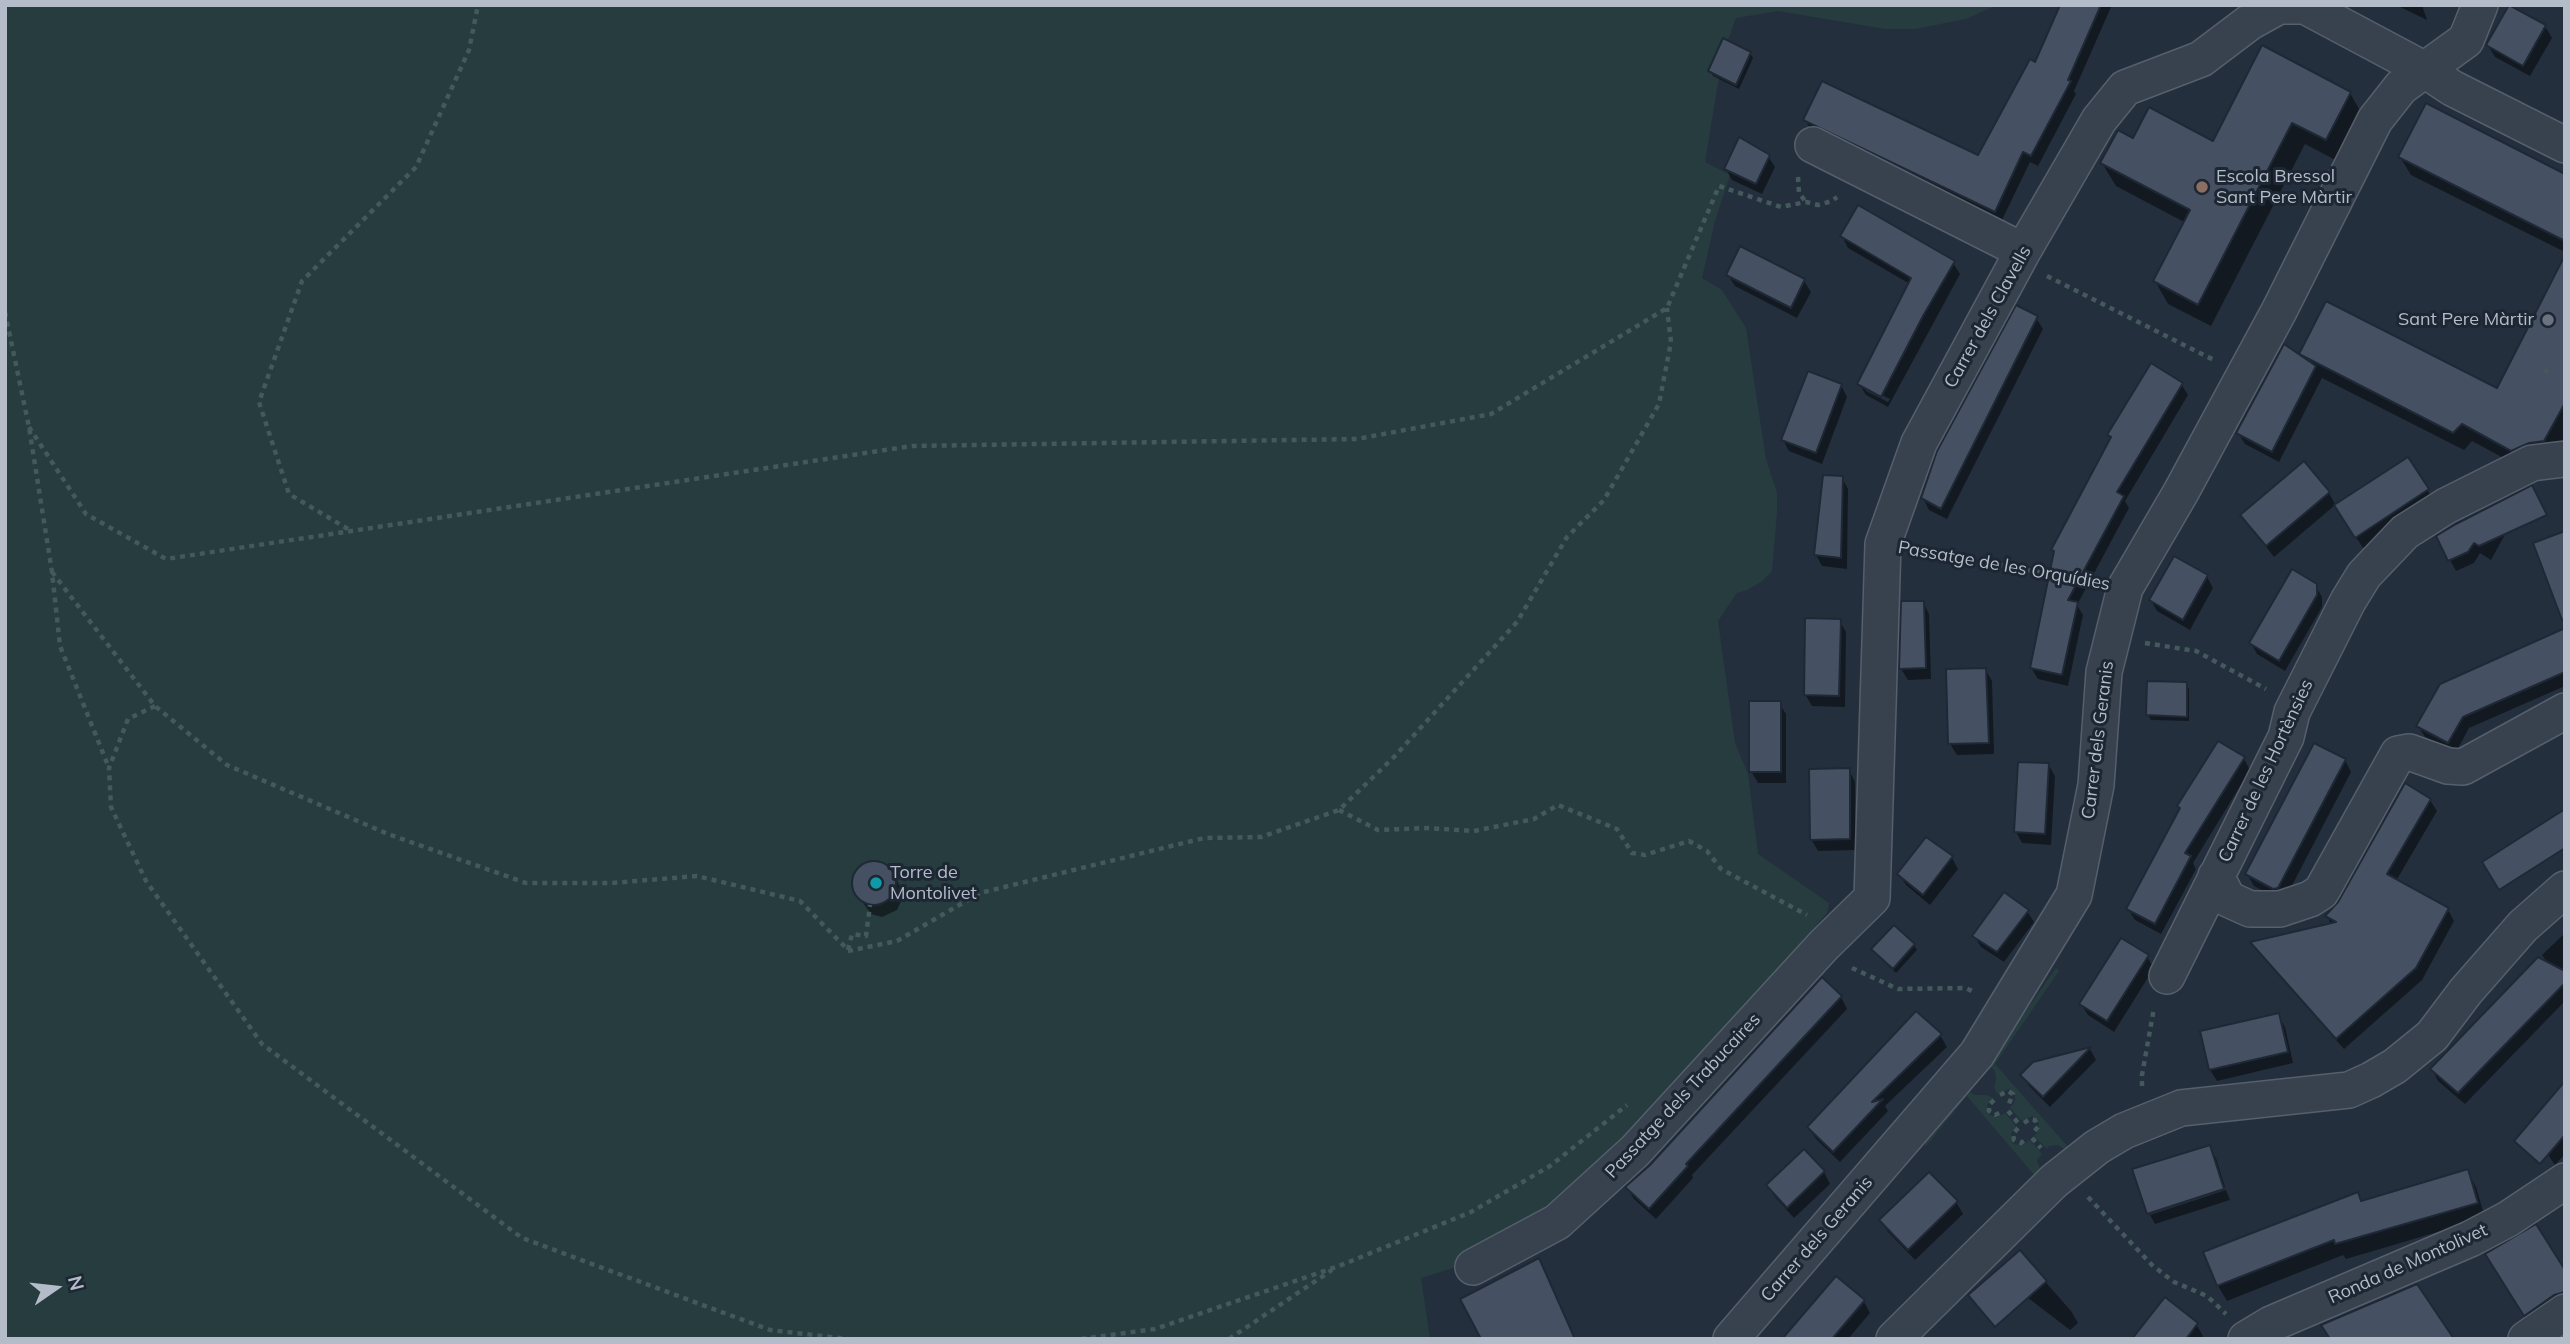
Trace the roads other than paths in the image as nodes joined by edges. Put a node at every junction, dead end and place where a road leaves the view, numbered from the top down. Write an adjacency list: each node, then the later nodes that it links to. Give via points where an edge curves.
1 (2480, 5): 2 (street, Carrer dels Geranis, via 2466,40)
2 (2425, 70): 4 (street); 5 (street, Carrer dels Clavells, via 2305,6 2280,6 2201,59 2125,88 2099,120); 15 (street, Carrer dels Geranis, via 2401,87 2375,120 2245,373 2125,588 2104,672 2096,785 2074,895 1977,1054)
3 (1813, 145): 5 (street)
4 (2565, 145)
5 (2020, 256): 10 (street, Carrer dels Clavells, via 1919,443 1883,544)
6 (2565, 460): 8 (street, Carrer de les Hortènsies, via 2532,463 2446,506 2405,532 2364,575 2296,705 2286,737)
7 (2565, 711): 8 (street, Carrer de les Hortènsies, via 2463,767 2409,751 2398,754 2321,892 2310,899 2280,909 2250,909 2228,899)
8 (2216, 876): 11 (street)
9 (2565, 889): 16 (street, via 2523,926 2432,1036 2408,1056 2349,1090 2182,1108 2124,1131 2054,1181)
10 (1872, 898): 13 (street, Passatge dels Trabucaires, via 1635,1151 1557,1222)
11 (2167, 976)
12 (2565, 1181): 17 (street, Ronda de Montolivet, via 2470,1239)
13 (1473, 1268)
14 (2565, 1312): 18 (street)
15 (1731, 1339)
16 (1894, 1339)
17 (2246, 1339)
18 (2526, 1339)

